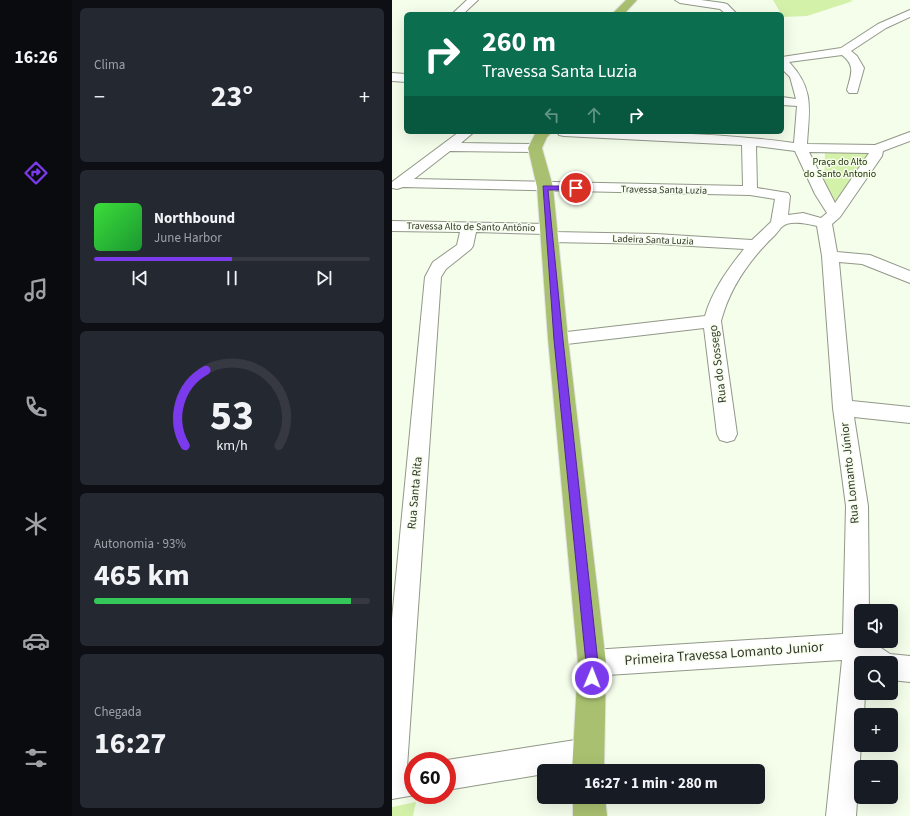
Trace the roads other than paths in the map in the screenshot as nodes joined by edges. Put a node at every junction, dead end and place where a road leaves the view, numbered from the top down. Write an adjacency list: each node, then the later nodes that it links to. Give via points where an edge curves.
1 (473, 0): 4 (street)
2 (632, 0): 5 (main road)
3 (680, 0): 6 (street, via 723,6)
4 (459, 12)
5 (620, 12)
6 (730, 12)
7 (910, 13): 8 (street, via 882,26)
8 (844, 51): 9 (street); 11 (street, via 853,58 858,68)
9 (784, 61)
10 (784, 63): 13 (street, via 795,76)
11 (853, 90)
12 (784, 101): 13 (street)
13 (802, 103): 20 (street)
14 (464, 134): 19 (street)
15 (605, 134): 18 (street)
16 (910, 136): 21 (street)
17 (540, 137): 19 (street); 23 (main road)
18 (748, 141): 20 (street); 24 (street)
19 (448, 147): 22 (street)
20 (800, 148): 21 (street); 25 (street, via 822,194)
21 (877, 149): 25 (street)
22 (396, 186): 23 (street, Travessa Santa Luzia)
23 (545, 188): 24 (street, Travessa Santa Luzia); 29 (main road)
24 (750, 191): 26 (street, Travessa Santa Luzia, via 783,196)
25 (829, 219): 26 (street, via 803,218); 31 (street, Rua Lomanto Júnior)
26 (778, 221): 30 (street, Rua do Sossego)
27 (392, 226): 28 (street, Travessa Alto de Santo Antônio)
28 (469, 228): 29 (street, Travessa Alto de Santo Antônio); 47 (street, Rua Santa Rita, via 465,246 439,266 433,277)
29 (550, 233): 30 (street, Ladeira Santa Luzia); 34 (main road)
30 (756, 246): 33 (street, Rua do Sossego, via 720,296)
31 (830, 256): 32 (street, via 864,259); 35 (street, Rua Lomanto Júnior)
32 (910, 278)
33 (712, 321): 34 (street); 37 (street, Rua do Sossego)
34 (558, 340): 43 (main road)
35 (843, 408): 36 (street); 38 (street, Rua Lomanto Júnior, via 857,506)
36 (910, 415)
37 (727, 434)
38 (856, 604)
39 (854, 646): 43 (street, Primeira Travessa Lomanto Junior)
40 (856, 648): 53 (street, Rua Lomanto Júnior)
41 (859, 648): 42 (street)
42 (871, 656)
43 (592, 663): 46 (main road)
44 (898, 668): 45 (street)
45 (910, 669)
46 (588, 762): 48 (street)
47 (392, 772)
48 (456, 774)
49 (404, 782): 50 (street)
50 (392, 784)
51 (589, 804): 52 (main road)
52 (590, 816)
53 (841, 816)

